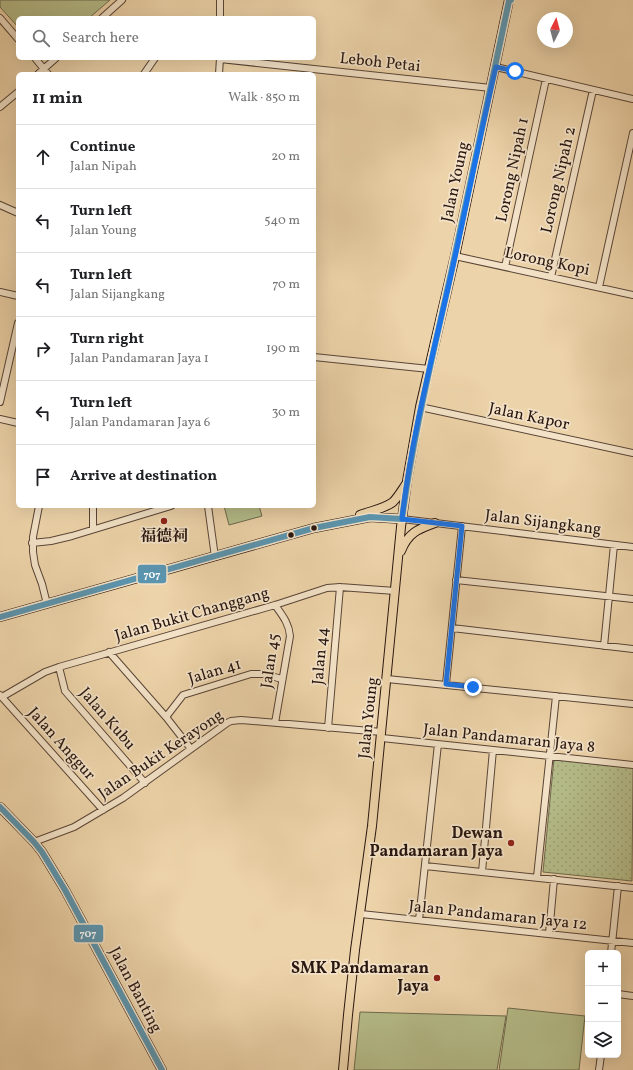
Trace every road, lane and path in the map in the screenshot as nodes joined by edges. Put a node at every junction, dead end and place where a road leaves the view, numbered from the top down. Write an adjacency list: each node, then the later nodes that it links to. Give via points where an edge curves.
1 (122, 0): 4 (street)
2 (220, 0): 5 (street)
3 (510, 0): 13 (main road, Jalan Young)
4 (104, 16)
5 (220, 16)
6 (0, 18): 7 (street)
7 (16, 36)
8 (37, 60): 14 (street)
9 (54, 60): 14 (street)
10 (155, 60): 15 (street)
11 (220, 60): 16 (street)
12 (238, 60): 18 (street, Leboh Petai)
13 (496, 67): 17 (street); 18 (main road, Jalan Young)
14 (46, 71)
15 (147, 72)
16 (219, 72)
17 (546, 79): 19 (street); 27 (street, Lorong Nipah 1)
18 (491, 88): 26 (main road, Jalan Young)
19 (593, 90): 21 (street); 28 (street, Lorong Nipah 2)
20 (16, 94): 22 (street)
21 (633, 99)
22 (0, 107)
23 (633, 133): 29 (street)
24 (0, 205): 25 (street)
25 (16, 212)
26 (455, 256): 27 (street, Lorong Kopi); 35 (main road, Jalan Young)
27 (506, 267): 28 (street, Lorong Kopi)
28 (551, 277): 29 (street, Lorong Kopi)
29 (599, 287): 31 (street, Lorong Kopi)
30 (0, 292): 32 (street)
31 (633, 295)
32 (16, 296)
33 (16, 332): 36 (street)
34 (316, 357): 35 (street)
35 (429, 369): 37 (main road, Jalan Young)
36 (0, 402)
37 (420, 407): 40 (street, Jalan Kapor); 41 (main road, Jalan Young)
38 (0, 419): 39 (street)
39 (16, 423)
40 (633, 453)
41 (408, 481): 46 (main road, Jalan Young); 48 (main road, via 396,499 386,506)
42 (39, 508): 51 (street)
43 (94, 508): 50 (street)
44 (208, 508): 54 (street)
45 (152, 509): 50 (street)
46 (402, 519): 47 (street, Jalan Sijangkang); 48 (main road, via 370,517); 55 (main road, Jalan Young)
47 (435, 522): 49 (street, Jalan Sijangkang); 55 (main road, via 413,532)
48 (338, 523): 54 (main road)
49 (462, 526): 52 (street, Jalan Sijangkang); 56 (street)
50 (93, 529): 51 (street, via 51,541)
51 (32, 543): 61 (street, via 35,565)
52 (614, 545): 53 (street, Jalan Sijangkang); 59 (street)
53 (633, 548)
54 (215, 557): 61 (main road)
55 (398, 558): 58 (main road, Jalan Young)
56 (456, 580): 59 (street); 64 (street)
57 (340, 587): 58 (street, Jalan Bukit Changgang); 62 (street, Jalan Bukit Changgang, via 327,588); 77 (street, Jalan 44)
58 (396, 591): 70 (main road, Jalan Young)
59 (609, 596): 60 (street); 65 (street)
60 (633, 599)
61 (47, 604): 63 (main road)
62 (275, 605): 67 (street, Jalan Bukit Changgang); 69 (street, Jalan 45, via 286,621 290,636)
63 (0, 617)
64 (452, 628): 65 (street); 71 (street)
65 (604, 646): 66 (street)
66 (633, 649)
67 (109, 652): 68 (street, Jalan Bukit Changgang); 75 (street)
68 (59, 667): 72 (street, Jalan Bukit Changgang); 84 (street, Jalan Kubu, via 65,691)
69 (282, 679): 75 (street, Jalan 41, via 251,674 183,696); 76 (street, Jalan 45)
70 (387, 679): 71 (street); 78 (main road, Jalan Young)
71 (446, 684): 73 (street)
72 (1, 696): 86 (street, Jalan Anggur)
73 (556, 696): 74 (street); 82 (street)
74 (633, 704)
75 (166, 717): 80 (street)
76 (275, 723): 77 (street, Jalan Bukit Kerayong); 80 (street, Jalan Bukit Kerayong, via 231,721)
77 (328, 728): 78 (street, Jalan Bukit Kerayong)
78 (382, 735): 79 (street, Jalan Pandamaran Jaya 8); 94 (main road, Jalan Young)
79 (438, 744): 81 (street, Jalan Pandamaran Jaya 8); 88 (street)
80 (191, 749): 84 (street, Jalan Bukit Kerayong)
81 (493, 750): 82 (street, Jalan Pandamaran Jaya 8); 89 (street)
82 (549, 756): 83 (street, Jalan Pandamaran Jaya 8); 90 (street)
83 (633, 765)
84 (145, 783): 86 (street, Jalan Bukit Kerayong)
85 (0, 807): 87 (main road, Jalan Banting)
86 (103, 810): 87 (street, Jalan Bukit Kerayong, via 74,827)
87 (34, 842): 103 (main road, Jalan Banting, via 65,890)
88 (425, 866): 89 (street); 95 (street)
89 (482, 872): 90 (street)
90 (537, 878): 91 (street)
91 (554, 879): 92 (street); 96 (street)
92 (618, 886): 93 (street); 97 (street)
93 (633, 888)
94 (361, 914): 95 (street, Jalan Pandamaran Jaya 12); 104 (main road, Jalan Young)
95 (419, 920): 96 (street, Jalan Pandamaran Jaya 12)
96 (549, 934): 97 (street, Jalan Pandamaran Jaya 12)
97 (612, 941): 98 (street, Jalan Pandamaran Jaya 12); 99 (street)
98 (633, 943)
99 (611, 950)
100 (621, 994): 101 (street)
101 (633, 996)
102 (601, 1058): 105 (street)
103 (162, 1070)
104 (343, 1070)
105 (599, 1070)

